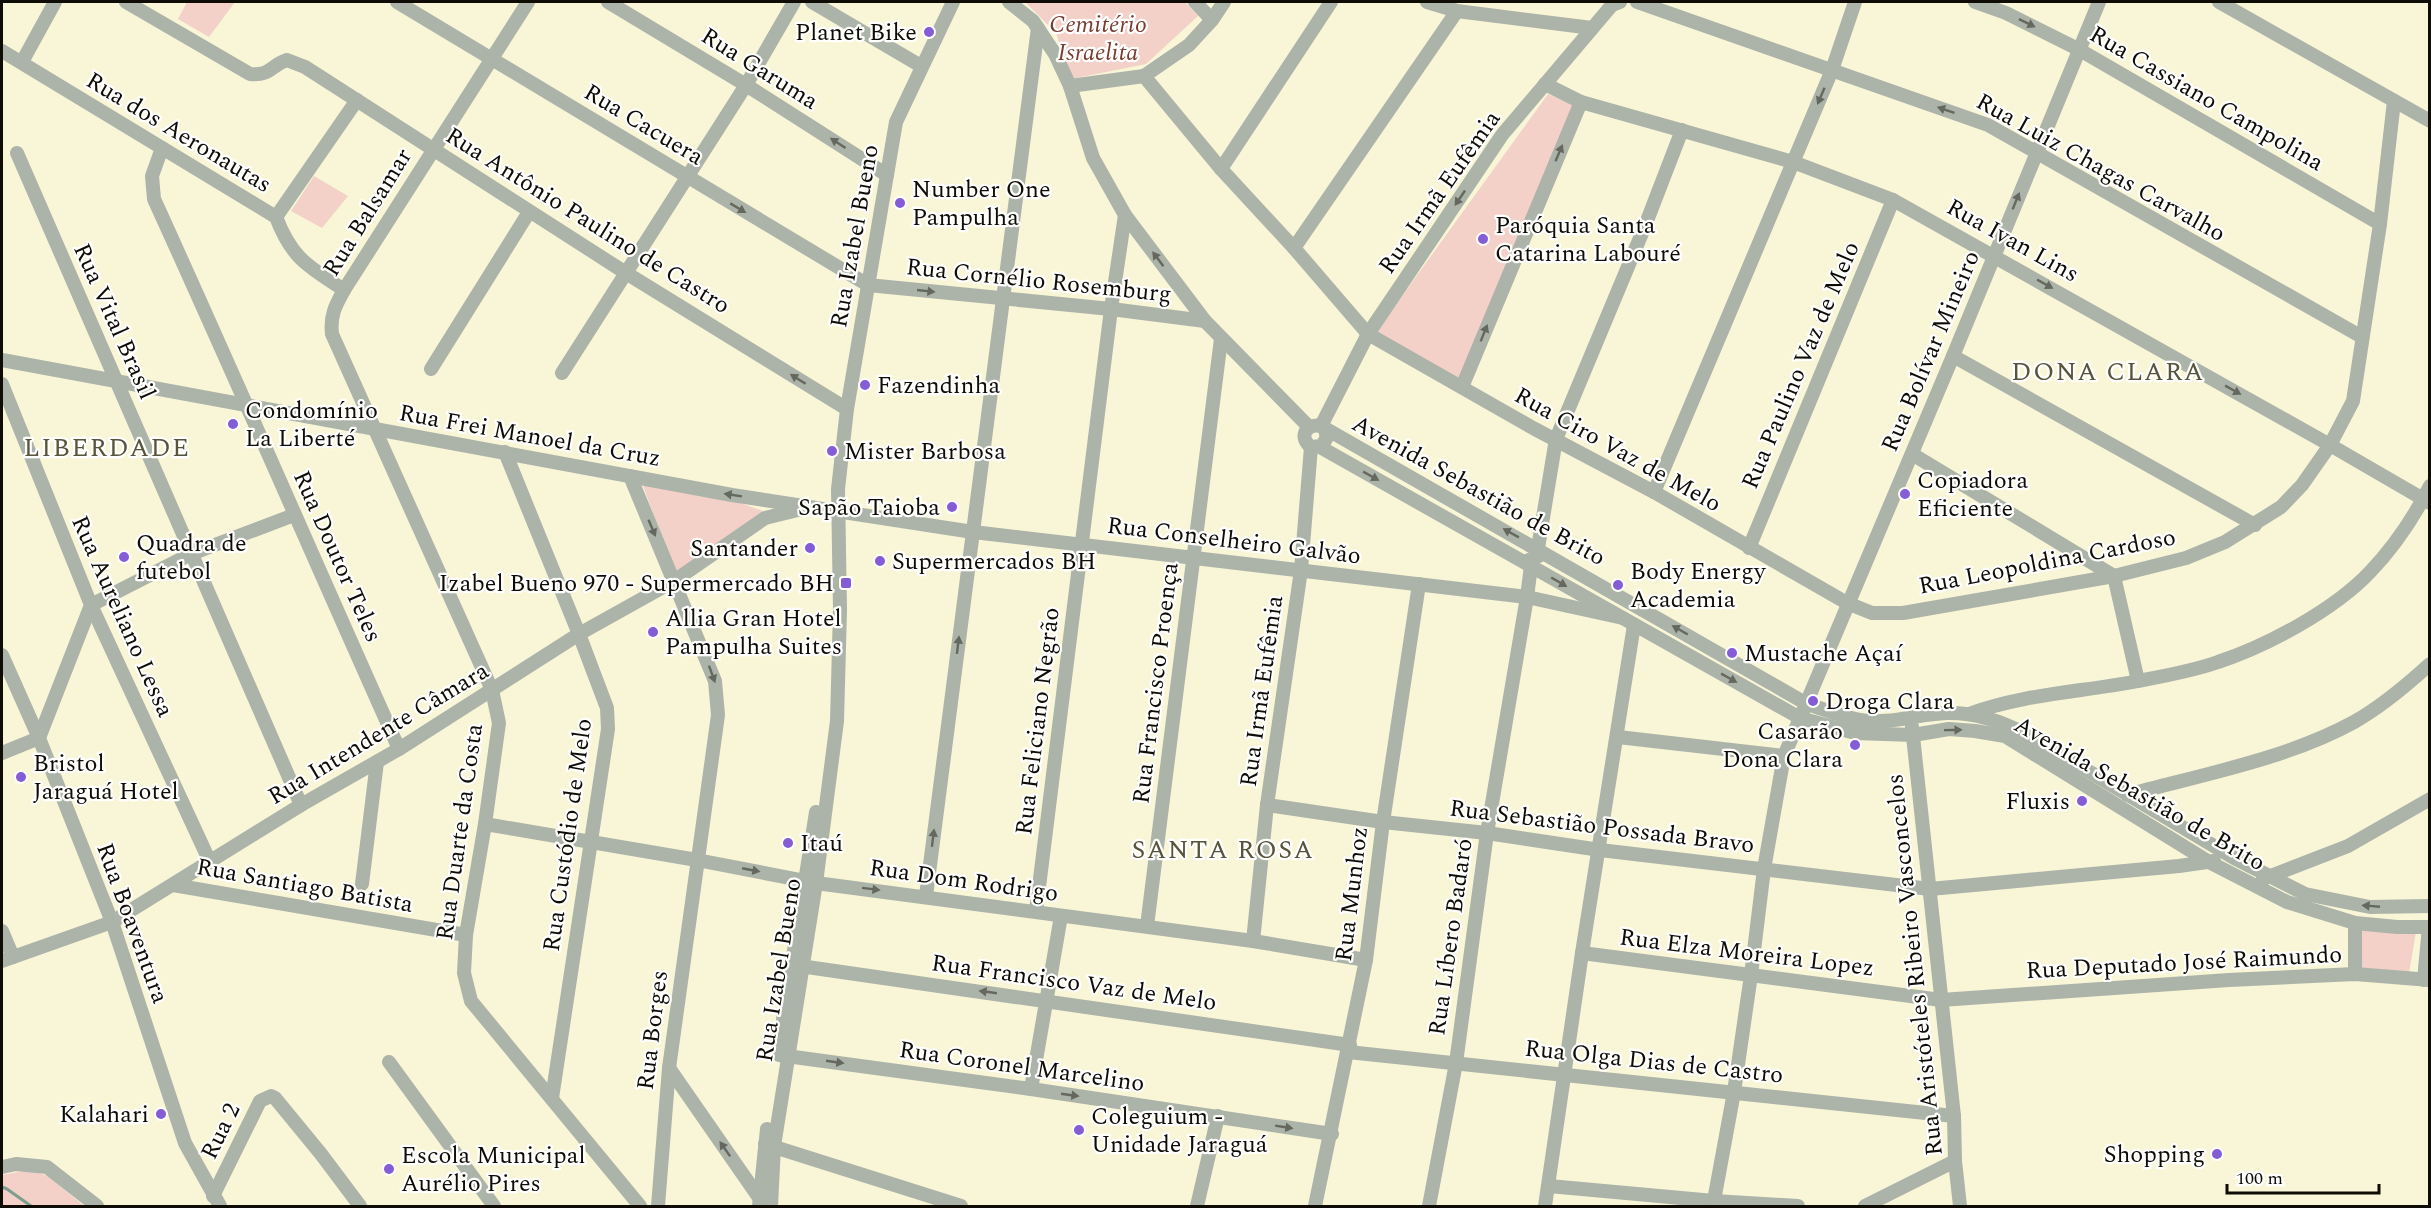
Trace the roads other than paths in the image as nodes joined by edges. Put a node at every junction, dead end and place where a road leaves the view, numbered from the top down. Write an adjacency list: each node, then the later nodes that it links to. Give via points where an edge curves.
1 (55, 2): 27 (street)
2 (126, 2): 34 (street, Rua Antônio Paulino de Castro, via 250,74 269,72 287,60)
3 (398, 2): 26 (street, Rua Cacuera)
4 (528, 2): 26 (street, Rua Balsamar)
5 (608, 2): 31 (street, Rua Garuma)
6 (794, 2): 31 (street)
7 (812, 2): 28 (street)
8 (953, 2): 28 (street, Rua Izabel Bueno)
9 (1009, 2): 22 (street, Avenida Sebastião de Brito)
10 (1195, 2): 21 (street)
11 (1224, 2): 21 (street)
12 (1331, 2): 44 (street)
13 (1427, 2): 20 (street)
14 (1620, 2): 23 (street, Rua Irmã Eufêmia, via 1612,5)
15 (1637, 2): 29 (street, Rua Luiz Chagas Carvalho)
16 (1855, 2): 29 (street)
17 (1975, 2): 24 (street, Rua Cassiano Campolina, one-way to 24)
18 (2099, 2): 24 (street, Rua Bolívar Mineiro)
19 (2219, 2): 35 (street)
20 (1457, 11): 23 (street); 52 (street)
21 (1212, 20): 30 (street, via 1190,45)
22 (1038, 28): 33 (street, Avenida Sebastião de Brito); 57 (street)
23 (1592, 28): 32 (street, Rua Irmã Eufêmia)
24 (2078, 48): 42 (street, Rua Bolívar Mineiro); 51 (street, Rua Cassiano Campolina)
25 (2, 51): 27 (street, Rua dos Aeronautas)
26 (492, 58): 40 (street, Rua Balsamar); 46 (street, Rua Cacuera)
27 (22, 63): 39 (street, Rua dos Aeronautas)
28 (921, 66): 45 (street, Rua Izabel Bueno, via 896,122)
29 (1832, 70): 42 (street, Rua Luiz Chagas Carvalho, one-way to 29, via 1988,125); 43 (street, one-way to 43)
30 (1144, 76): 33 (street); 44 (street, Rua Ciro Vaz de Melo)
31 (746, 84): 45 (street, Rua Garuma, one-way to 31); 46 (street)
32 (1545, 84): 36 (street, Rua Ivan Lins); 60 (street, Rua Irmã Eufêmia, one-way to 60, via 1502,135)
33 (1070, 86): 49 (street, Avenida Sebastião de Brito, via 1093,158)
34 (357, 100): 40 (street, Rua Antônio Paulino de Castro); 50 (street)
35 (2394, 101): 37 (street); 51 (street, Rua Leopoldina Cardoso)
36 (1581, 102): 38 (street, Rua Ivan Lins); 69 (street, one-way to 36)
37 (2430, 121)
38 (1682, 130): 43 (street, Rua Ivan Lins); 74 (street)
39 (162, 148): 50 (street, Rua dos Aeronautas); 70 (street, Rua Doutor Teles, via 152,176 154,198)
40 (434, 148): 48 (street, Rua Antônio Paulino de Castro); 56 (street, Rua Balsamar)
41 (17, 153): 67 (street, Rua Vital Brasil)
42 (2036, 153): 53 (street, Rua Bolívar Mineiro, one-way to 42); 61 (street, Rua Luiz Chagas Carvalho)
43 (1793, 162): 47 (street, Rua Ivan Lins); 81 (street)
44 (1221, 169): 52 (street, Rua Ciro Vaz de Melo)
45 (887, 175): 55 (street, Rua Izabel Bueno)
46 (688, 178): 54 (street); 55 (street, Rua Cacuera, one-way to 55)
47 (1893, 200): 53 (street, Rua Ivan Lins); 92 (street, Rua Paulino Vaz de Melo)
48 (529, 212): 54 (street, Rua Antônio Paulino de Castro); 65 (street)
49 (1125, 215): 58 (street, Rua Feliciano Negrão); 59 (street, Avenida Sebastião de Brito, one-way to 49)
50 (276, 217): 56 (street, Rua dos Aeronautas, via 290,248 304,264)
51 (2380, 224): 61 (street, Rua Leopoldina Cardoso)
52 (1294, 248): 60 (street, Rua Ciro Vaz de Melo)
53 (1994, 255): 63 (street, Rua Bolívar Mineiro); 75 (street, Rua Ivan Lins, one-way to 75)
54 (626, 273): 66 (street); 71 (street, Rua Antônio Paulino de Castro, one-way to 54)
55 (868, 285): 57 (street, Rua Cornélio Rosemburg, one-way to 57); 71 (street, Rua Izabel Bueno)
56 (344, 290): 72 (street, Rua Balsamar, via 330,321 332,334)
57 (1004, 298): 58 (street, Rua Cornélio Rosemburg); 89 (street)
58 (1111, 309): 59 (street, Rua Cornélio Rosemburg); 90 (street, Rua Feliciano Negrão)
59 (1191, 312): 62 (street, Avenida Sebastião de Brito)
60 (1368, 334): 69 (street, Rua Ciro Vaz de Melo); 73 (street, Rua Irmã Eufêmia)
61 (2362, 337): 75 (street, Rua Leopoldina Cardoso, via 2353,401)
62 (1221, 339): 73 (street, Avenida Sebastião de Brito); 94 (street, Rua Francisco Proença)
63 (1953, 356): 78 (street, Rua Bolívar Mineiro); 88 (street)
64 (2, 360): 67 (street, Rua Frei Manoel da Cruz)
65 (431, 369)
66 (562, 374)
67 (117, 380): 70 (street, Rua Frei Manoel da Cruz); 93 (street, Rua Vital Brasil)
68 (2, 384): 102 (street, Rua Aureliano Lessa)
69 (1462, 387): 74 (street, Rua Ciro Vaz de Melo)
70 (248, 405): 72 (street, Rua Frei Manoel da Cruz); 86 (street, Rua Doutor Teles)
71 (847, 410): 85 (street, Rua Izabel Bueno)
72 (372, 428): 77 (street, Rua Frei Manoel da Cruz); 108 (street, Rua Duarte da Costa)
73 (1318, 428): 76 (street, Rua Irmã Eufêmia, via 1326,441); 76 (street, via 1305,431 1304,439); 91 (street, Avenida Sebastião de Brito, one-way to 73)
74 (1556, 440): 81 (street, Rua Ciro Vaz de Melo); 91 (street)
75 (2330, 445): 83 (street, Rua Ivan Lins); 88 (street, Rua Leopoldina Cardoso, via 2302,485 2281,507)
76 (1315, 447): 95 (street, Avenida Sebastião de Brito, one-way to 95); 96 (street, Rua Irmã Eufêmia)
77 (505, 452): 79 (street, Rua Frei Manoel da Cruz); 104 (street, Rua Custódio de Melo)
78 (1912, 454): 97 (street); 101 (street, Rua Bolívar Mineiro)
79 (630, 476): 82 (street, Rua Frei Manoel da Cruz, one-way to 79); 98 (street, Rua Borges, one-way to 98)
80 (2430, 486): 83 (street)
81 (1654, 492): 92 (street, Rua Ciro Vaz de Melo)
82 (760, 498): 84 (street, Rua Frei Manoel da Cruz); 87 (street, via 766,503)
83 (2426, 501): 107 (street, via 2369,573 2333,604 2267,642 2217,663)
84 (811, 507): 85 (street, Rua Frei Manoel da Cruz); 87 (street, Rua Intendente Câmara)
85 (834, 509): 89 (street, Rua Conselheiro Galvão); 135 (street, Rua Izabel Bueno, via 840,610 837,721)
86 (294, 515): 93 (street); 116 (street, Rua Doutor Teles)
87 (765, 518): 98 (street, Rua Intendente Câmara)
88 (2255, 525): 97 (street, Rua Leopoldina Cardoso, via 2186,558)
89 (973, 532): 90 (street, Rua Conselheiro Galvão); 140 (street, one-way to 89)
90 (1081, 544): 94 (street, Rua Conselheiro Galvão); 142 (street, Rua Feliciano Negrão)
91 (1538, 548): 95 (street, Rua Líbero Badaró, via 1530,554); 109 (street, Avenida Sebastião de Brito, one-way to 91)
92 (1749, 548): 101 (street, Rua Ciro Vaz de Melo)
93 (191, 554): 102 (street); 122 (street, Rua Vital Brasil)
94 (1194, 558): 96 (street, Rua Conselheiro Galvão); 146 (street, Rua Francisco Proença)
95 (1531, 566): 100 (street, Rua Líbero Badaró); 103 (street, Avenida Sebastião de Brito, one-way to 103)
96 (1301, 570): 99 (street, Rua Conselheiro Galvão); 123 (street, Rua Irmã Eufêmia)
97 (2114, 576): 101 (street, Rua Leopoldina Cardoso, via 1903,613 1872,613); 107 (street)
98 (674, 581): 104 (street, Rua Intendente Câmara); 130 (street, Rua Borges, one-way to 130, via 715,681 718,715)
99 (1419, 584): 100 (street, Rua Conselheiro Galvão); 124 (street, Rua Munhoz)
100 (1527, 597): 103 (street, Rua Conselheiro Galvão); 126 (street, Rua Líbero Badaró)
101 (1846, 603): 109 (street, Rua Bolívar Mineiro)
102 (91, 605): 115 (street); 131 (street, Rua Aureliano Lessa)
103 (1629, 621): 111 (street, Avenida Sebastião de Brito, one-way to 111); 114 (street)
104 (579, 634): 108 (street, Rua Intendente Câmara); 127 (street, Rua Custódio de Melo, via 607,708 608,729)
105 (2, 655): 115 (street, Rua Boaventura)
106 (2430, 664): 120 (street, via 2354,722 2291,750)
107 (2138, 681): 110 (street, via 1993,705)
108 (492, 690): 116 (street, Rua Intendente Câmara); 125 (street, Rua Duarte da Costa, via 499,723)
109 (1807, 704): 111 (street, Rua Bolívar Mineiro); 112 (street, Avenida Sebastião de Brito, via 1861,720)
110 (1968, 714): 112 (street, Avenida Sebastião de Brito, via 1945,713); 120 (street, Avenida Sebastião de Brito, via 2008,724)
111 (1800, 718): 113 (street, Avenida Sebastião de Brito, via 1855,733); 118 (street, Rua Bolívar Mineiro)
112 (1912, 719): 113 (street, Rua Aristóteles Ribeiro Vasconcelos)
113 (1913, 735): 132 (street, Avenida Sebastião de Brito, one-way to 132, via 1949,729 2005,736); 139 (street, Rua Aristóteles Ribeiro Vasconcelos)
114 (1618, 737): 118 (street); 128 (street)
115 (39, 738): 117 (street); 144 (street, Rua Boaventura)
116 (399, 749): 119 (street, Rua Intendente Câmara)
117 (2, 753)
118 (1784, 756): 133 (street, Rua Bolívar Mineiro)
119 (377, 762): 122 (street, Rua Intendente Câmara); 137 (street)
120 (2127, 795): 129 (street, Avenida Sebastião de Brito)
121 (2430, 799): 134 (street, via 2348,846)
122 (301, 805): 131 (street, Rua Intendente Câmara)
123 (1267, 805): 124 (street, Rua Sebastião Possada Bravo); 150 (street, Rua Irmã Eufêmia)
124 (1383, 822): 126 (street, Rua Sebastião Possada Bravo); 153 (street, Rua Munhoz)
125 (485, 824): 127 (street, Rua Dom Rodrigo); 149 (street, Rua Duarte da Costa)
126 (1487, 833): 128 (street, Rua Sebastião Possada Bravo); 163 (street, Rua Líbero Badaró)
127 (590, 842): 130 (street, Rua Dom Rodrigo); 168 (street, Rua Custódio de Melo)
128 (1600, 850): 133 (street, Rua Sebastião Possada Bravo); 151 (street)
129 (2234, 858): 132 (street, Rua Sebastião Possada Bravo); 134 (street, Avenida Sebastião de Brito)
130 (697, 860): 135 (street, Rua Dom Rodrigo, one-way to 135); 164 (street, Rua Borges)
131 (210, 862): 138 (street, Rua Intendente Câmara)
132 (2209, 862): 136 (street, Avenida Sebastião de Brito); 139 (street, Rua Sebastião Possada Bravo)
133 (1764, 869): 139 (street, Rua Sebastião Possada Bravo); 156 (street, Rua Bolívar Mineiro)
134 (2268, 877): 136 (street); 141 (street, Avenida Sebastião de Brito, one-way to 134, via 2370,907 2305,894)
135 (811, 881): 140 (street, Rua Dom Rodrigo, one-way to 140); 154 (street, Rua Izabel Bueno)
136 (2249, 883): 145 (street, Avenida Sebastião de Brito, via 2287,902)
137 (362, 884)
138 (173, 885): 144 (street, Rua Intendente Câmara); 149 (street, Rua Santiago Batista)
139 (1930, 889): 159 (street, Rua Aristóteles Ribeiro Vasconcelos)
140 (926, 896): 142 (street, Rua Dom Rodrigo)
141 (2430, 906)
142 (1036, 911): 143 (street, Rua Dom Rodrigo)
143 (1061, 915): 146 (street, Rua Dom Rodrigo); 158 (street)
144 (112, 922): 152 (street, Rua Intendente Câmara); 177 (street, Rua Boaventura, via 185,1143)
145 (2355, 923): 147 (street, Avenida Sebastião de Brito); 155 (street)
146 (1148, 926): 150 (street, Rua Dom Rodrigo)
147 (2429, 927): 157 (street)
148 (2, 931): 152 (street)
149 (466, 935): 168 (street, Rua Duarte da Costa, via 464,973 471,1001)
150 (1253, 941): 153 (street, Rua Dom Rodrigo)
151 (1582, 953): 156 (street, Rua Elza Moreira Lopez); 165 (street)
152 (7, 959)
153 (1366, 960): 160 (street, Rua Munhoz)
154 (797, 965): 158 (street, Rua Francisco Vaz de Melo, one-way to 154); 161 (street, Rua Izabel Bueno)
155 (2355, 974): 157 (street, Rua Deputado José Raimundo); 159 (street, Rua Deputado José Raimundo)
156 (1751, 975): 159 (street, Rua Elza Moreira Lopez); 167 (street, Rua Bolívar Mineiro)
157 (2427, 980)
158 (1046, 1000): 160 (street, Rua Francisco Vaz de Melo); 166 (street)
159 (1941, 1000): 170 (street, Rua Aristóteles Ribeiro Vasconcelos)
160 (1349, 1048): 163 (street, Rua Olga Dias de Castro); 171 (street, Rua Munhoz)
161 (782, 1055): 166 (street, Rua Coronel Marcelino, one-way to 166); 172 (street, Rua Izabel Bueno)
162 (389, 1062): 179 (street)
163 (1456, 1063): 165 (street, Rua Olga Dias de Castro); 188 (street, Rua Líbero Badaró)
164 (669, 1068): 176 (street, one-way to 164); 183 (street, Rua Borges)
165 (1565, 1074): 167 (street, Rua Olga Dias de Castro); 175 (street)
166 (1031, 1089): 169 (street, Rua Coronel Marcelino, one-way to 169)
167 (1734, 1092): 170 (street, Rua Olga Dias de Castro); 178 (street, Rua Bolívar Mineiro)
168 (552, 1098): 182 (street, Rua Duarte da Costa)
169 (1218, 1116): 171 (street, Rua Coronel Marcelino, one-way to 171); 186 (street)
170 (1954, 1116): 173 (street, Rua Aristóteles Ribeiro Vasconcelos)
171 (1332, 1134): 187 (street, Rua Munhoz)
172 (769, 1145): 176 (street, Rua Izabel Bueno); 184 (street, Rua Izabel Bueno); 185 (street)
173 (1955, 1161): 191 (street); 192 (street, Rua Aristóteles Ribeiro Vasconcelos)
174 (2, 1167): 180 (street, via 47,1167)
175 (1549, 1186): 178 (street); 189 (street)
176 (758, 1196)
177 (217, 1201): 181 (street, Rua 2, via 260,1101 266,1097 275,1098)
178 (1714, 1204): 190 (street)
179 (491, 1205)
180 (97, 1206)
181 (360, 1206)
182 (640, 1206)
183 (658, 1206)
184 (771, 1206)
185 (961, 1206)
186 (1197, 1206)
187 (1316, 1206)
188 (1429, 1206)
189 (1545, 1206)
190 (1798, 1206)
191 (1865, 1206)
192 (1960, 1206)

